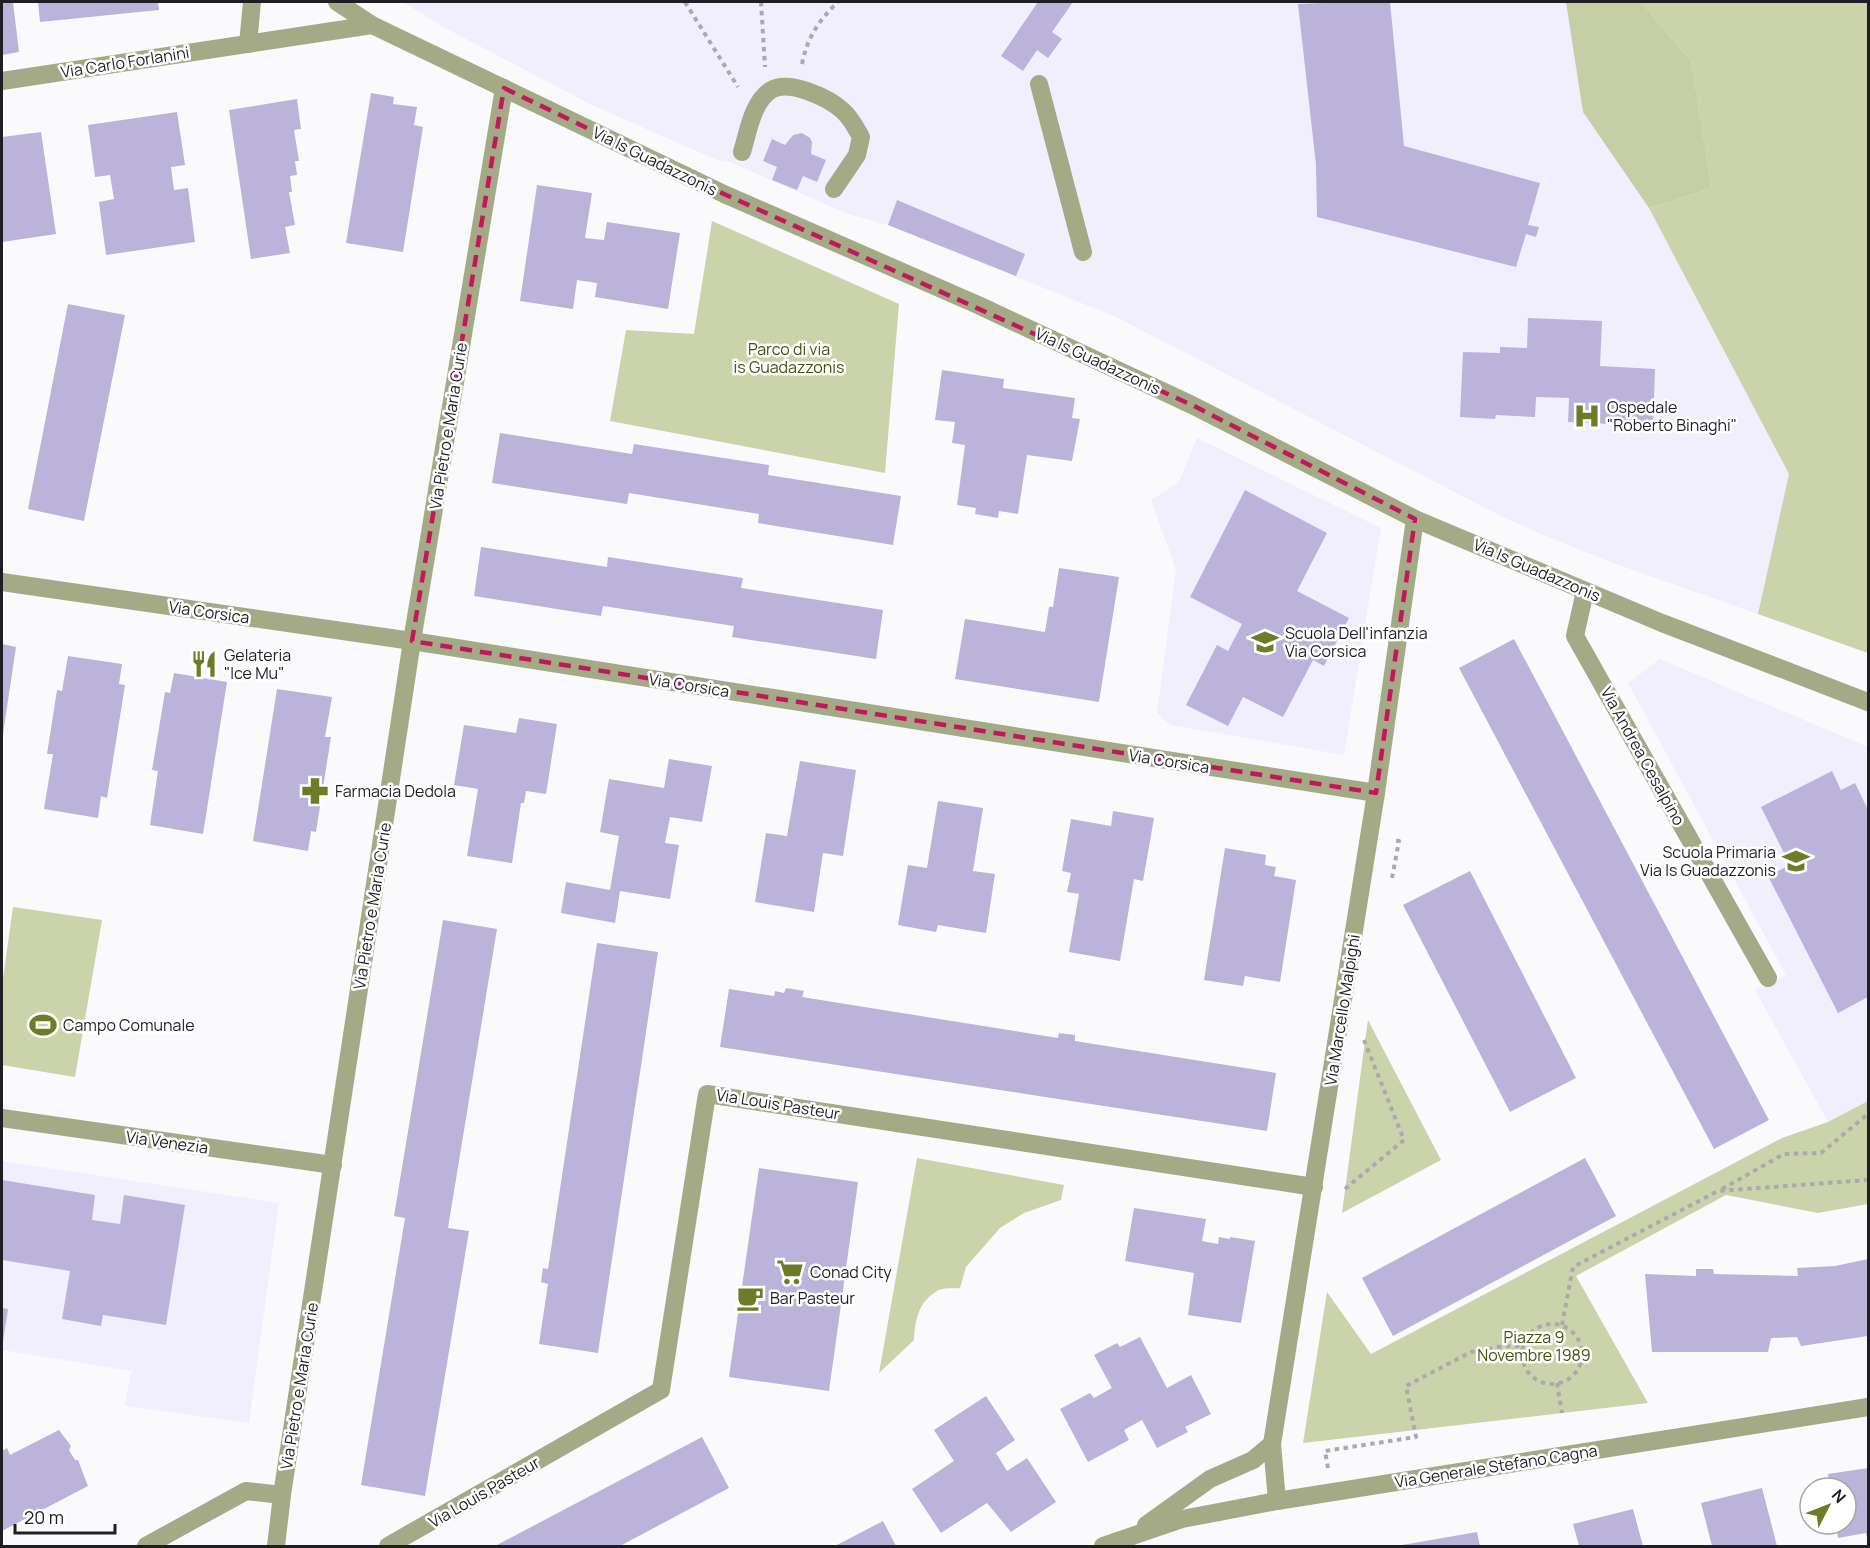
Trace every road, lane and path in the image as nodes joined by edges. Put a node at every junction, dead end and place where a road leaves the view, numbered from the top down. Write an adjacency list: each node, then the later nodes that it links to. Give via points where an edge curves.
1 (252, 2): 7 (street)
2 (337, 2): 6 (street, Via Is Guadazzonis)
3 (684, 2): 13 (path)
4 (761, 2): 12 (path, via 763,62)
5 (838, 2): 11 (path, via 821,18 805,47)
6 (372, 25): 7 (street, Via Carlo Forlanini); 10 (street, Via Is Guadazzonis)
7 (248, 44): 8 (street, Via Carlo Forlanini)
8 (2, 81)
9 (1039, 84): 16 (street)
10 (504, 88): 17 (street, Via Is Guadazzonis, via 724,194 978,305 1192,405); 20 (street, Via Pietro e Maria Curie)
11 (798, 88): 12 (street); 15 (street, via 843,111 861,137 857,155)
12 (771, 90): 13 (street)
13 (754, 113): 14 (street)
14 (742, 152)
15 (834, 189)
16 (1083, 252)
17 (1415, 519): 19 (street, Via Is Guadazzonis); 22 (street, Via Marcello Malpighi)
18 (2, 582): 20 (street, Via Corsica)
19 (1585, 591): 21 (street, Via Is Guadazzonis); 25 (street, Via Andrea Cesalpino, via 1575,636)
20 (412, 641): 22 (street, Via Corsica); 29 (street, Via Pietro e Maria Curie)
21 (1869, 702)
22 (1376, 793): 23 (street, Via Marcello Malpighi)
23 (1369, 836): 24 (path, via 1400,841); 31 (street, Via Marcello Malpighi)
24 (1390, 887)
25 (1768, 978)
26 (1358, 1036): 32 (path, via 1365,1041 1404,1140)
27 (1869, 1114): 33 (path, via 1821,1153 1784,1154)
28 (2, 1118): 29 (street, Via Venezia)
29 (333, 1165): 41 (street, Via Pietro e Maria Curie)
30 (1869, 1180): 33 (path)
31 (1314, 1187): 39 (street, Via Marcello Malpighi); 46 (street, Via Louis Pasteur, via 707,1094 661,1390)
32 (1345, 1189)
33 (1719, 1191): 34 (path, via 1573,1267)
34 (1562, 1325): 35 (path, via 1534,1330); 36 (path, via 1578,1337 1582,1357 1574,1374)
35 (1523, 1346): 36 (path, via 1530,1374 1547,1383); 40 (path, via 1471,1352 1406,1386 1416,1437 1325,1451)
36 (1557, 1383): 38 (path)
37 (1869, 1407): 40 (street, Via Generale Stefano Cagna)
38 (1562, 1413)
39 (1272, 1443): 42 (street, Via Marcello Malpighi); 43 (street, Via Generale Stefano Cagna, via 1253,1460 1210,1479)
40 (1333, 1492): 42 (street, Via Generale Stefano Cagna)
41 (282, 1495): 44 (street, via 246,1491); 45 (street, Via Pietro e Maria Curie)
42 (1277, 1501): 43 (street, Via Generale Stefano Cagna, via 1182,1519)
43 (1128, 1538): 47 (street, Via Generale Stefano Cagna)
44 (146, 1546)
45 (276, 1546)
46 (387, 1546)
47 (1103, 1546)

